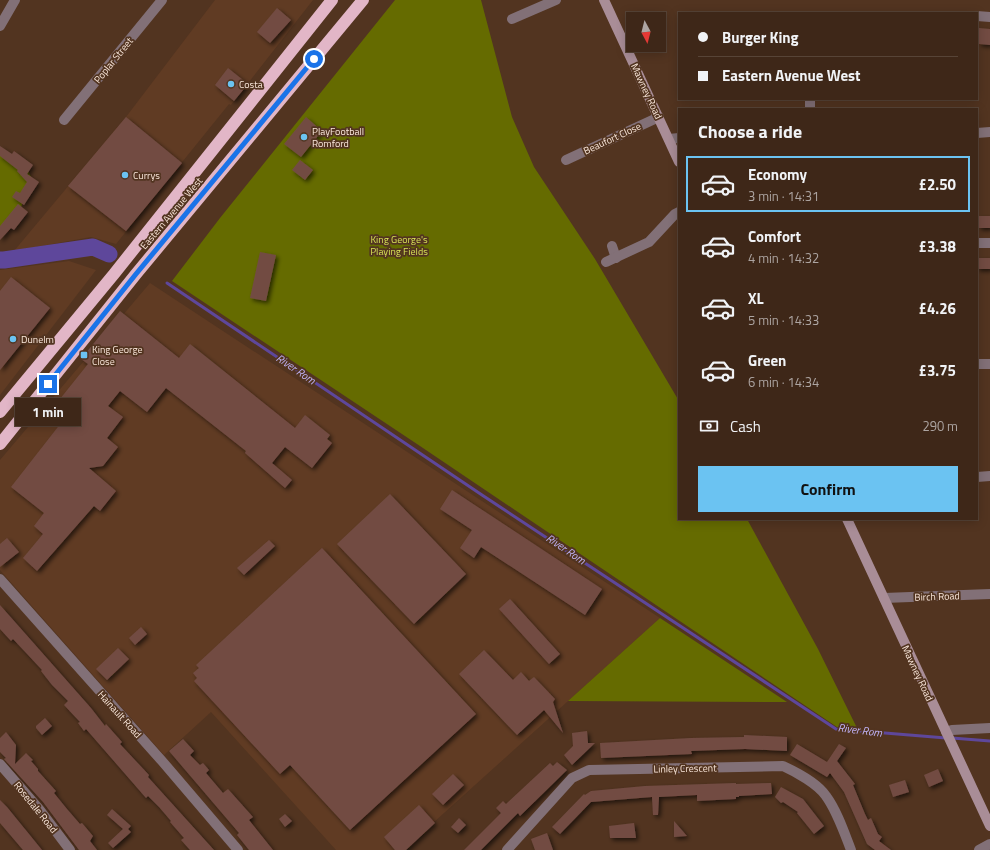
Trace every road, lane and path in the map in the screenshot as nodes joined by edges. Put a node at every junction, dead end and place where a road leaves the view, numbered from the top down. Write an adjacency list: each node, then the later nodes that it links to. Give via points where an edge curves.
1 (15, 0): 10 (street)
2 (162, 0): 12 (street, Poplar Street)
3 (332, 0): 26 (highway, Eastern Avenue West, via 114,274)
4 (363, 0): 27 (highway, Eastern Avenue West, via 136,274)
5 (556, 0): 9 (street)
6 (604, 0): 11 (street, Mawney Road)
7 (978, 16): 8 (street)
8 (990, 17)
9 (512, 19)
10 (0, 26)
11 (659, 117): 15 (street, Mawney Road); 17 (street, Beaufort Close)
12 (64, 120)
13 (990, 132): 14 (street)
14 (978, 133)
15 (674, 139): 16 (street, Mawney Road)
16 (678, 157)
17 (566, 160)
18 (678, 212): 22 (street, via 649,242)
19 (978, 243): 20 (street)
20 (990, 243)
21 (612, 246): 22 (street)
22 (616, 258): 23 (street)
23 (606, 262)
24 (978, 364): 25 (street)
25 (990, 364)
26 (0, 412)
27 (0, 444)
28 (990, 476): 29 (street)
29 (978, 477)
30 (847, 520): 33 (street, Mawney Road)
31 (0, 579): 40 (street, Hainault Road)
32 (990, 594): 33 (street, Birch Road)
33 (884, 598): 35 (street, Mawney Road)
34 (990, 728): 35 (street, via 952,730)
35 (947, 734): 37 (street, Mawney Road)
36 (0, 764): 39 (street, Rosedale Road)
37 (990, 826)
38 (990, 844): 43 (street)
39 (70, 850)
40 (238, 850)
41 (507, 850): 42 (street, Linley Crescent, via 572,778 589,770 783,766 802,774 826,795)
42 (851, 850)
43 (979, 850)

